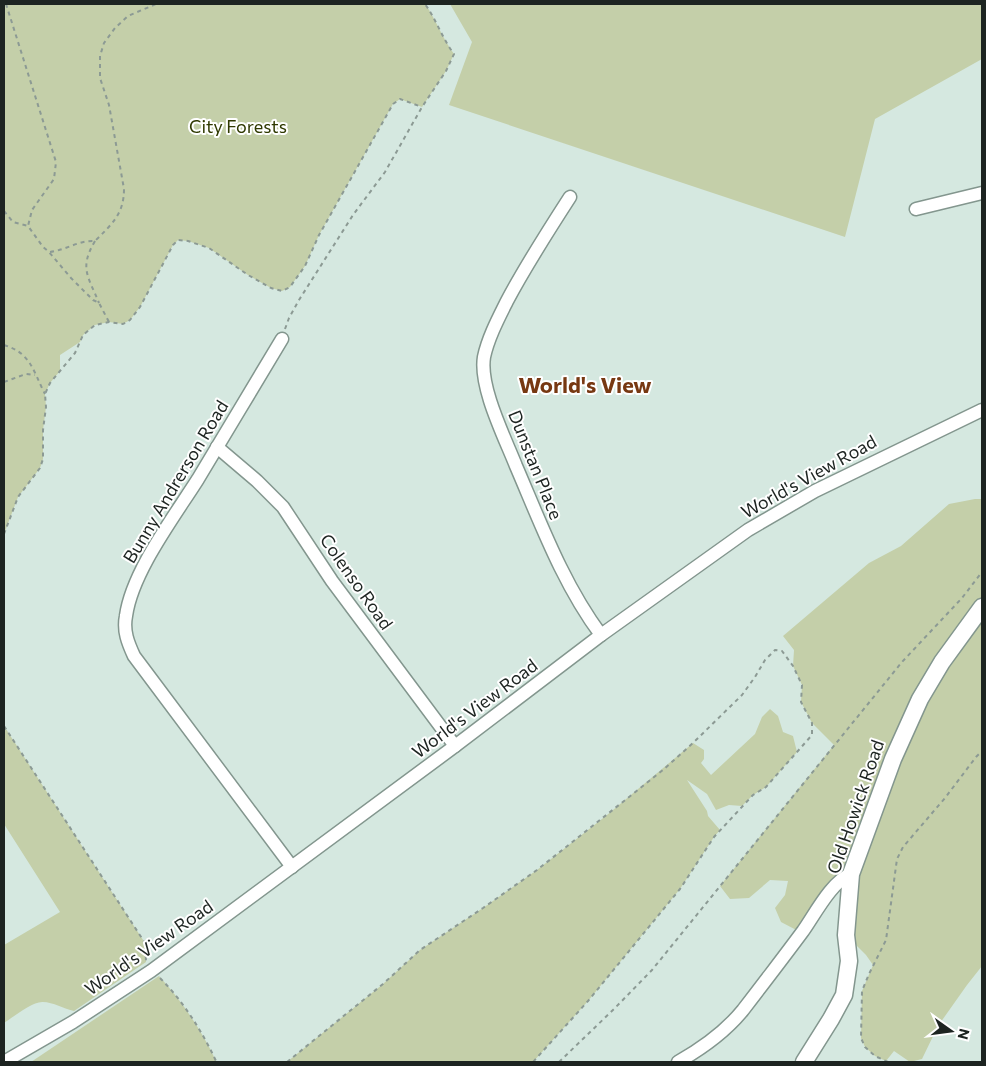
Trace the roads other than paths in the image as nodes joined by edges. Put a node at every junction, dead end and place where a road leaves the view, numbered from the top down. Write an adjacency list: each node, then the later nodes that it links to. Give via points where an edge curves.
1 (982, 193): 3 (street)
2 (570, 197): 8 (street, Dunstan Place, via 500,315 486,349 484,370 494,411 543,532 585,614)
3 (916, 209)
4 (282, 338): 6 (street, Bunny Andrerson Road)
5 (982, 410): 8 (street, World's View Road, via 885,455 774,514)
6 (217, 448): 9 (street, Colenso Road, via 283,507 332,581); 10 (street, Bunny Andrerson Road, via 144,564 126,616 125,630 134,656)
7 (982, 607): 11 (main road, Old Howick Road, via 920,699 893,759)
8 (601, 635): 9 (street, World's View Road)
9 (455, 746): 10 (street, World's View Road)
10 (292, 867): 13 (street, World's View Road, via 150,971 73,1022)
11 (851, 874): 12 (street, via 834,887 742,1011); 16 (main road, Old Howick Road, via 846,935 849,961 844,995)
12 (713, 1038): 14 (street); 15 (street)
13 (4, 1062)
14 (678, 1062)
15 (696, 1062)
16 (804, 1062)

